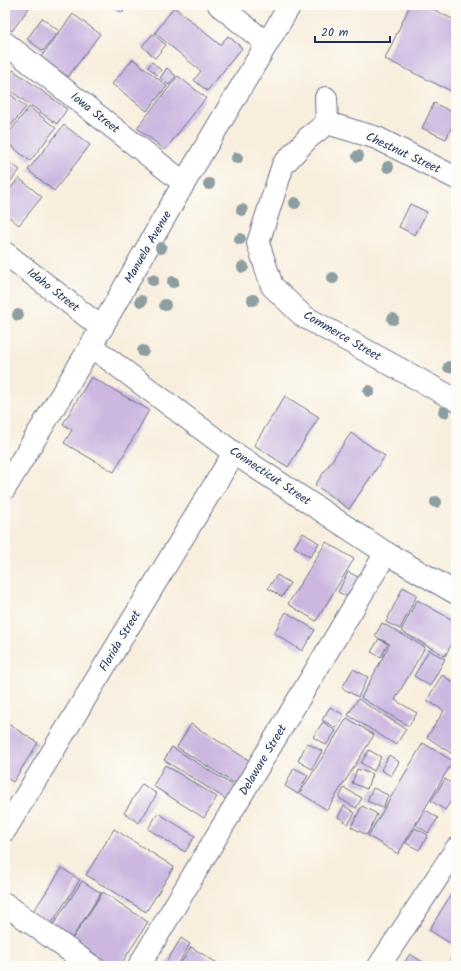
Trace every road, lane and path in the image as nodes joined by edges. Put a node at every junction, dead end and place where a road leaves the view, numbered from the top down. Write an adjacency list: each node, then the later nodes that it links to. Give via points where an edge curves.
1 (219, 5): 4 (street)
2 (290, 5): 4 (street, Manuela Avenue)
3 (5, 43): 8 (street, Iowa Street)
4 (266, 43): 8 (street, Manuela Avenue)
5 (326, 98): 6 (street)
6 (327, 123): 7 (street, Chestnut Street, via 377,138); 11 (street, Commerce Street, via 283,164 258,243 272,286 303,316)
7 (456, 178)
8 (184, 183): 10 (street, Manuela Avenue)
9 (5, 253): 10 (street, Idaho Street)
10 (96, 337): 12 (street, Connecticut Street); 13 (street, Manuela Avenue)
11 (456, 400)
12 (234, 453): 14 (street, Connecticut Street); 16 (street, Florida Street)
13 (8, 476)
14 (386, 553): 15 (street, Connecticut Street); 20 (street, Delaware Street)
15 (456, 593)
16 (5, 830)
17 (456, 849): 21 (street)
18 (5, 904): 19 (street)
19 (92, 966)
20 (140, 966)
21 (379, 966)

